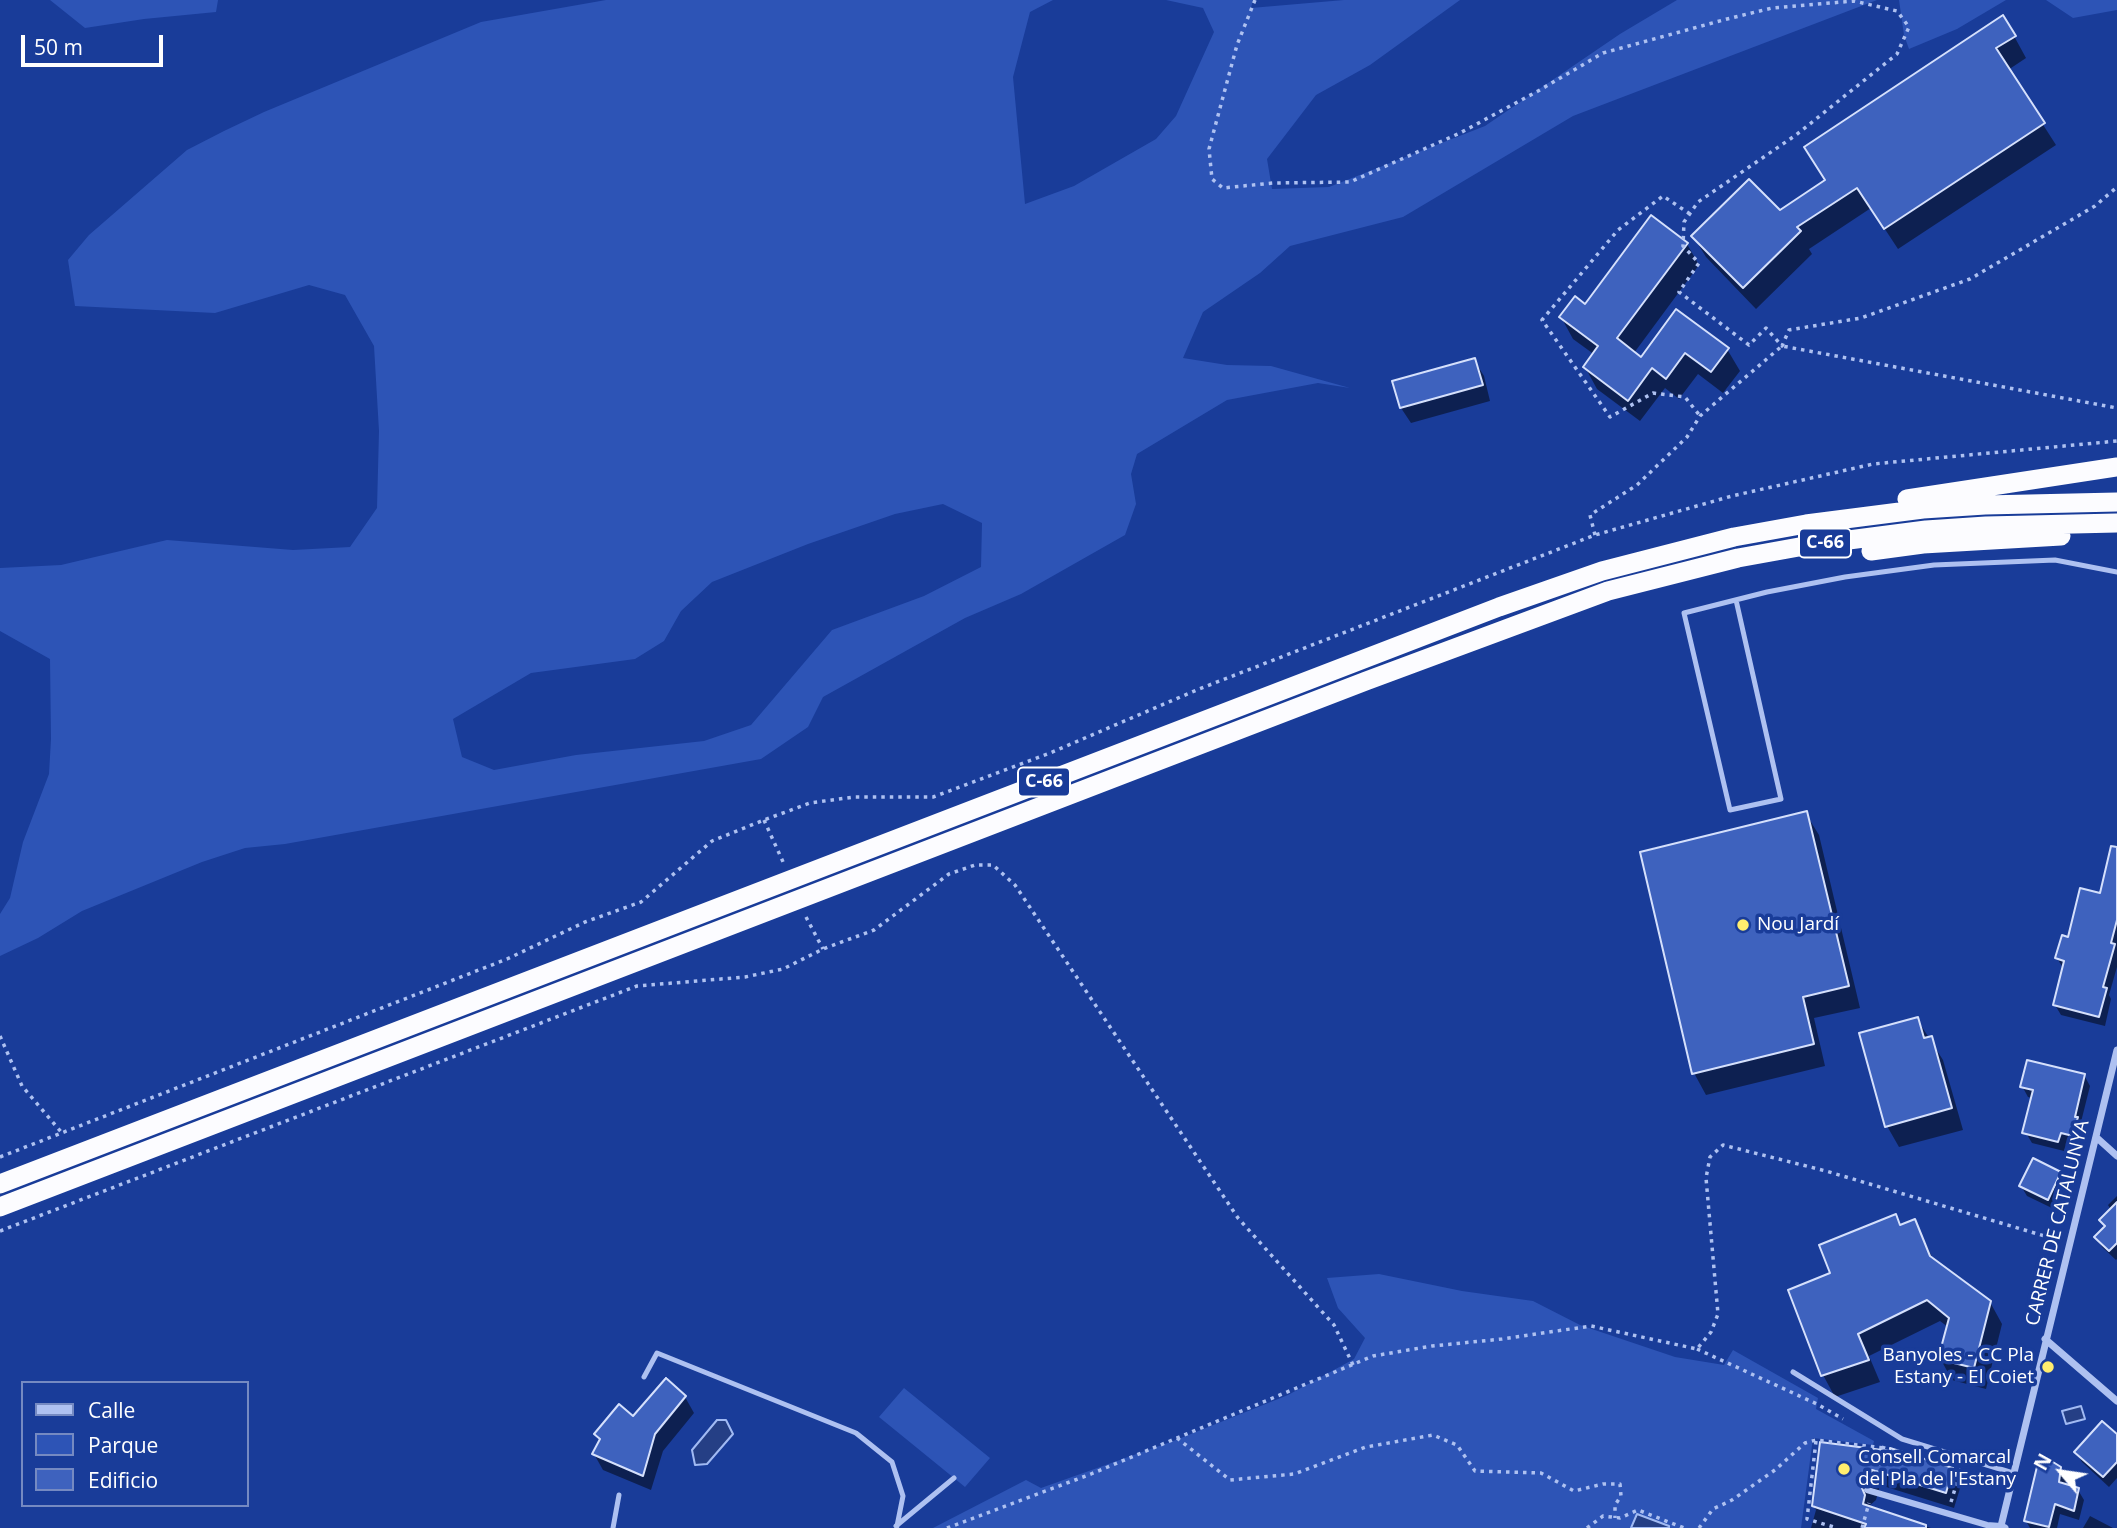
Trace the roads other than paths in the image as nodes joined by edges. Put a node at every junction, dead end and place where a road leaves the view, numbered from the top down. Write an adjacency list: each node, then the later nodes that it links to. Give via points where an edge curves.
1 (2117, 467): 4 (highway, via 1811,515)
2 (2117, 502): 4 (highway, C-66, via 1923,509)
3 (2117, 523): 6 (highway, C-66, via 1926,530)
4 (1782, 528): 12 (highway, C-66, via 1615,567 1529,596)
5 (2117, 536): 6 (highway, via 1923,544 1819,557)
6 (1780, 551): 13 (highway, C-66, via 1608,591 1536,616)
7 (2117, 572): 8 (lane, via 2055,560 1934,565 1845,577)
8 (1736, 600): 8 (lane, via 1684,613 1730,810 1781,799)
9 (2117, 1050): 10 (street, CARRER DE CATALUNYA)
10 (2096, 1137): 11 (street); 14 (street, CARRER DE CATALUNYA)
11 (2117, 1156)
12 (0, 1184)
13 (0, 1207)
14 (2045, 1339): 17 (street); 18 (street, CARRER DE CATALUNYA)
15 (1793, 1372): 18 (lane, via 1902,1439)
16 (644, 1377): 22 (lane, via 657,1353 856,1433 892,1462 903,1496)
17 (2117, 1402)
18 (2013, 1473): 23 (street, CARRER DE CATALUNYA)
19 (954, 1478): 22 (lane)
20 (1867, 1490): 23 (street)
21 (619, 1495): 24 (lane)
22 (895, 1527)
23 (2003, 1527)
24 (613, 1528)

